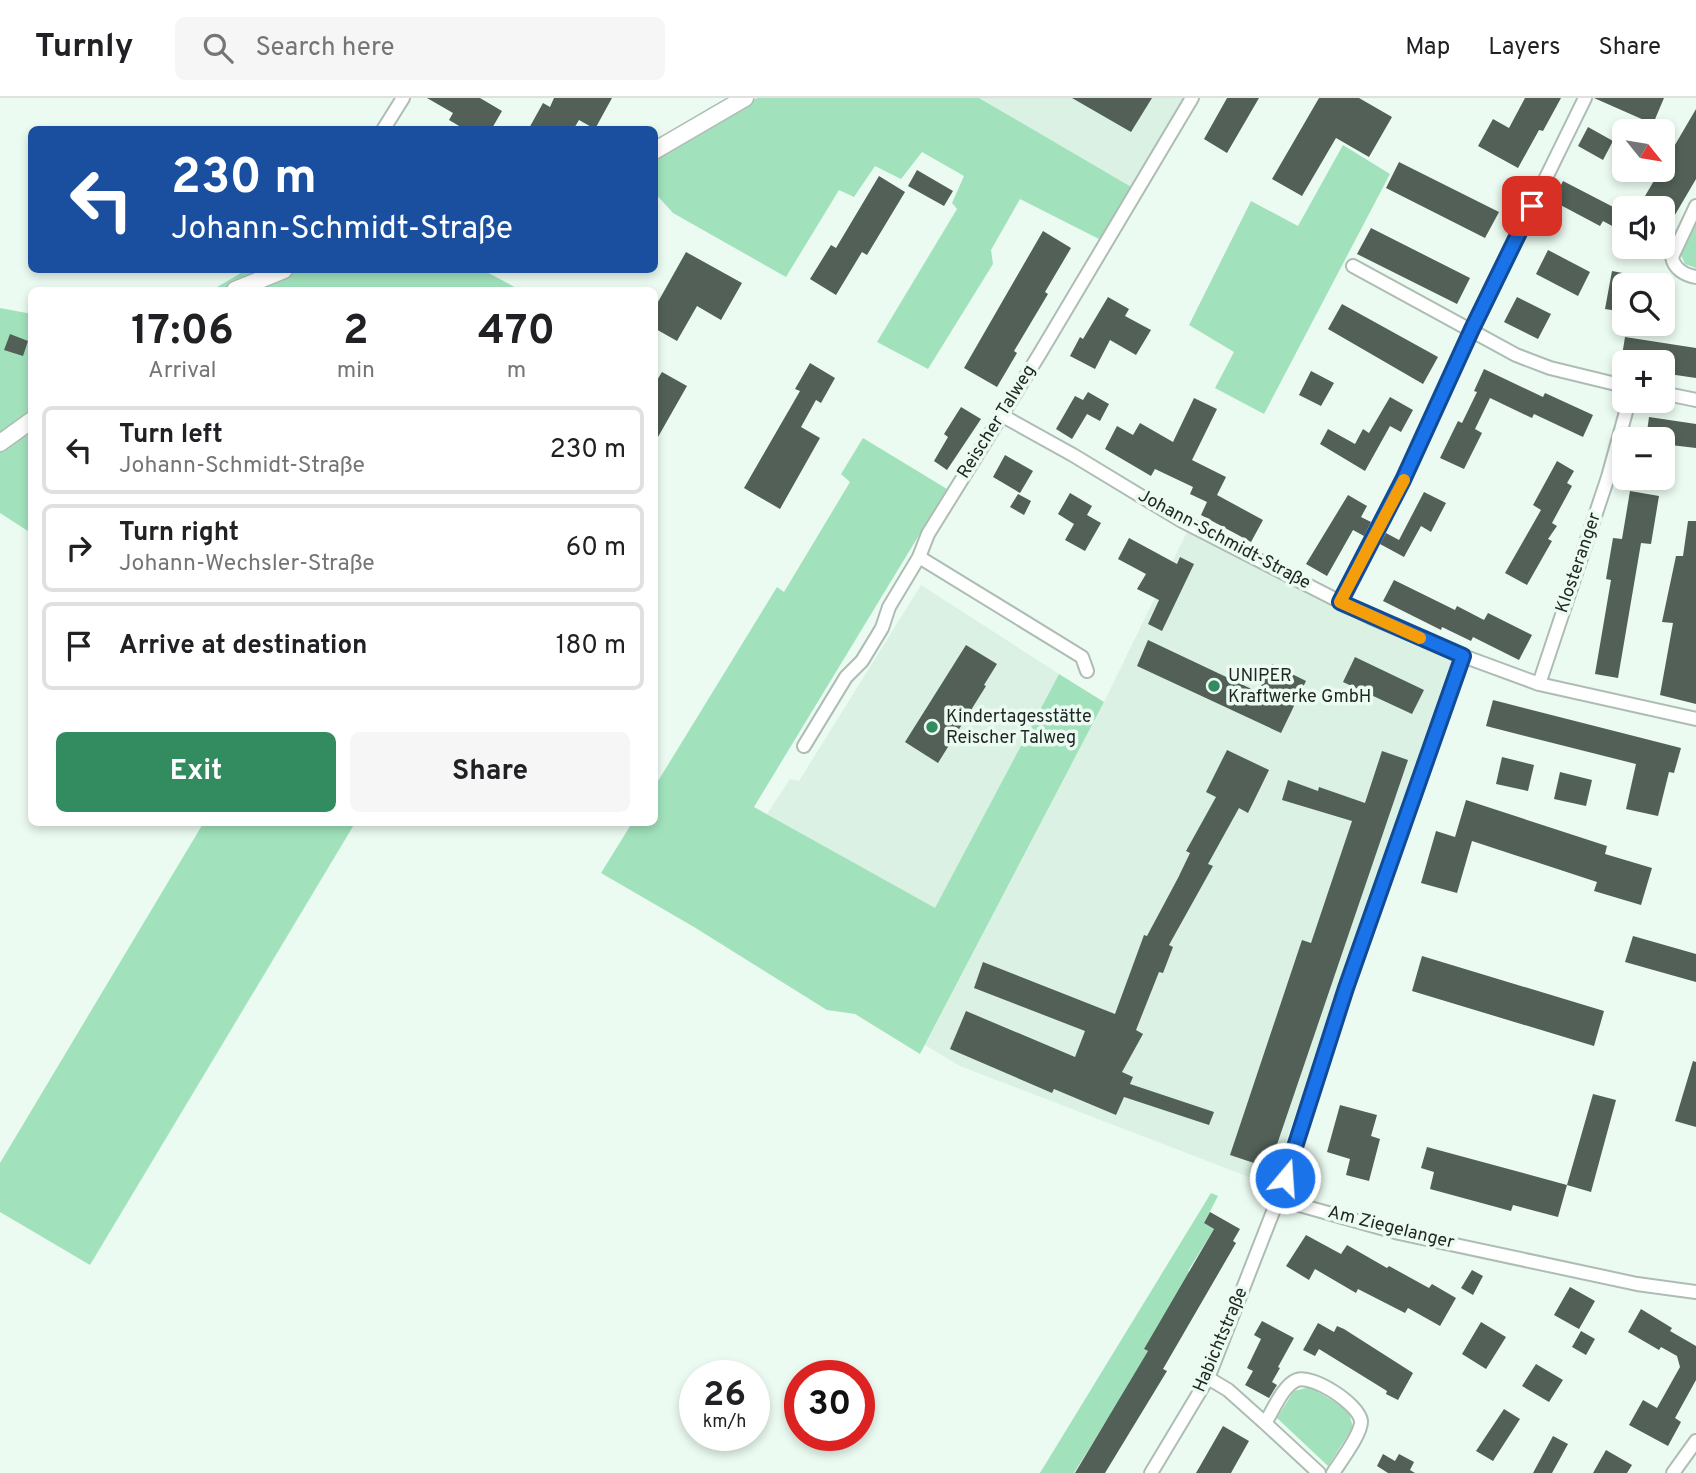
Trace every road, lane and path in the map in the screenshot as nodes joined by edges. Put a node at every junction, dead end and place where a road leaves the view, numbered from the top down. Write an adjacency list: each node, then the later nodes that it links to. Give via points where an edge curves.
1 (403, 98): 5 (street)
2 (745, 98): 6 (street)
3 (1192, 98): 17 (street, Reischer Talweg)
4 (1585, 98): 12 (street)
5 (386, 126)
6 (658, 149)
7 (1696, 206): 10 (street, via 1672,257 1679,270)
8 (1353, 266): 12 (street)
9 (277, 273): 11 (street)
10 (1696, 277)
11 (242, 287)
12 (1472, 329): 13 (street, via 1516,355); 21 (street, via 1403,480)
13 (1612, 383)
14 (1675, 396): 15 (street)
15 (1696, 400)
16 (1626, 413): 24 (street, Klosteranger)
17 (1002, 415): 20 (street, Reischer Talweg, via 928,534); 21 (street, Johann-Schmidt-Straße, via 1182,521)
18 (28, 423): 19 (street)
19 (0, 443)
20 (919, 557): 23 (street, via 1082,657); 26 (street, Reischer Talweg, via 862,661 846,677)
21 (1340, 602): 22 (street, Johann-Schmidt-Straße)
22 (1463, 656): 24 (street, Johann-Schmidt-Straße); 27 (street, via 1346,988)
23 (1087, 671)
24 (1539, 684): 25 (street, Johann-Schmidt-Straße)
25 (1696, 719)
26 (804, 746)
27 (1278, 1199): 28 (street, Am Ziegelanger, via 1399,1233 1637,1284); 29 (street, Habichtstraße)
28 (1696, 1292)
29 (1208, 1378): 30 (street); 32 (street, Habichtstraße)
30 (1265, 1423): 33 (street); 34 (street, via 1289,1384 1302,1379 1312,1380 1352,1404 1361,1425)
31 (1696, 1441): 35 (street)
32 (1150, 1473)
33 (1318, 1473)
34 (1334, 1473)
35 (1673, 1473)

